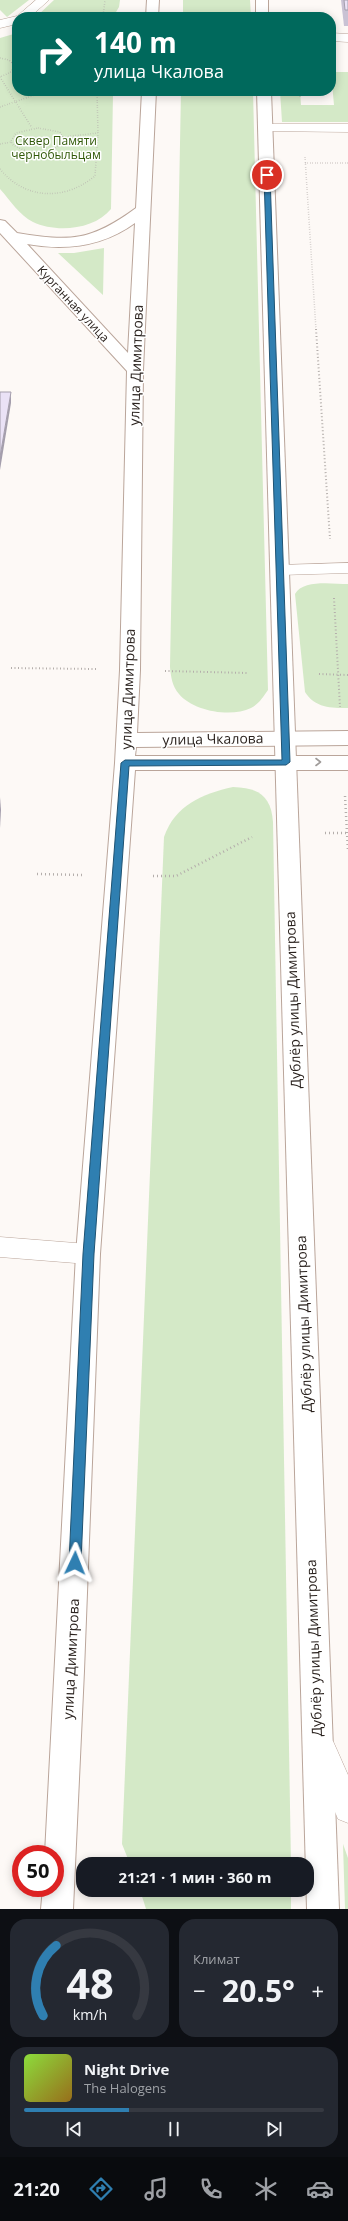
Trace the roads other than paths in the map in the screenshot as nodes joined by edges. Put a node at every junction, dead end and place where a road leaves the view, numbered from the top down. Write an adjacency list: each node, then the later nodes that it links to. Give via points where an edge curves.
1 (43, 0): 4 (lane)
2 (153, 0): 5 (street)
3 (262, 0): 6 (street)
4 (29, 12)
5 (152, 12)
6 (262, 12)
7 (12, 21): 8 (lane)
8 (0, 24)
9 (336, 38): 10 (lane)
10 (348, 38)
11 (149, 96): 15 (street, улица Димитрова)
12 (264, 96): 13 (street, Дублёр улицы Димитрова)
13 (266, 128): 14 (lane); 20 (street, Дублёр улицы Димитрова)
14 (348, 128)
15 (144, 208): 17 (street, Курганная улица, via 109,234 86,241 58,244); 18 (street, улица Димитрова)
16 (0, 224): 17 (street, Курганная улица)
17 (12, 237): 18 (street, Курганная улица)
18 (135, 370): 23 (street, улица Димитрова, via 130,670)
19 (340, 568): 20 (lane)
20 (280, 570): 21 (street, Дублёр улицы Димитрова)
21 (285, 737): 22 (street, улица Чкалова); 23 (street, улица Чкалова); 24 (street, Дублёр улицы Димитрова)
22 (345, 738)
23 (126, 752): 24 (street, улица Чкалова); 27 (street, улица Димитрова)
24 (286, 762): 25 (street, улица Чкалова, one-way to 25); 28 (street, Дублёр улицы Димитрова)
25 (346, 762)
26 (0, 1247): 27 (lane)
27 (88, 1254): 30 (street, улица Димитрова, via 71,1663)
28 (317, 1735): 29 (lane); 31 (street, Дублёр улицы Димитрова)
29 (348, 1810)
30 (57, 1909)
31 (323, 1909)

